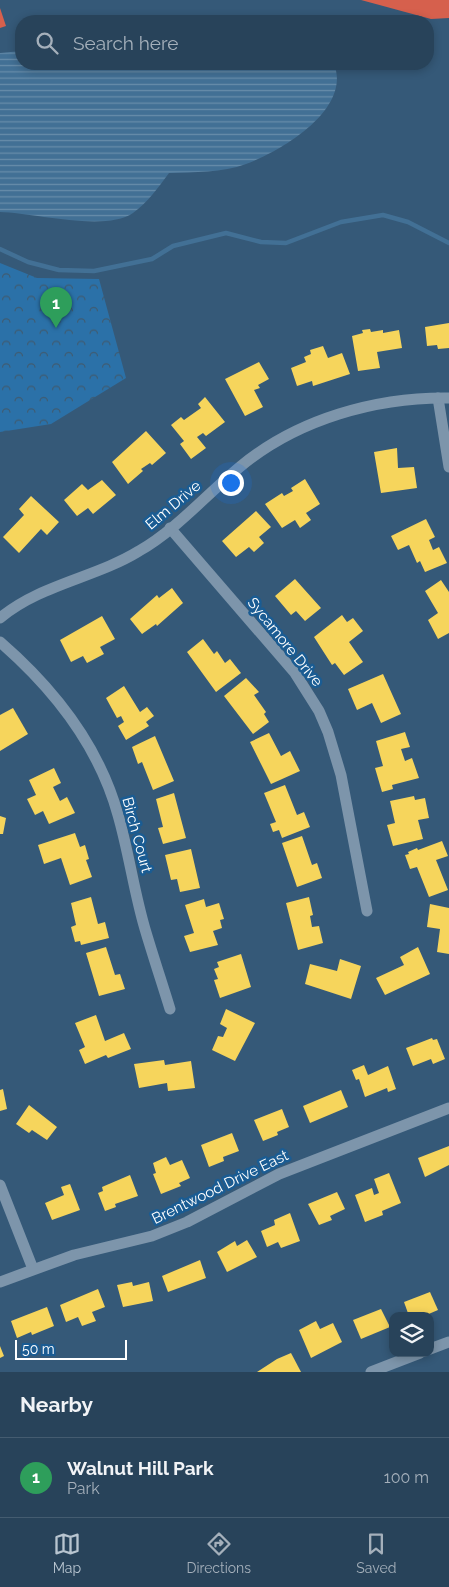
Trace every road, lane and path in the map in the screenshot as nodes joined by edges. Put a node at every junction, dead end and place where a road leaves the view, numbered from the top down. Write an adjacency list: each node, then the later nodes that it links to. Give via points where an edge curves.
1 (444, 398): 2 (street); 3 (street, Elm Drive, via 417,397 380,402 304,428 243,465)
2 (449, 467)
3 (170, 528): 4 (street, Elm Drive, via 120,562 48,590); 6 (street, Sycamore Drive, via 295,673 319,711 340,775)
4 (0, 618)
5 (0, 642): 7 (street, Birch Court, via 45,685 68,714 101,772 118,814 145,929)
6 (366, 911)
7 (170, 1009)
8 (449, 1108): 10 (street, Brentwood Drive East, via 279,1174 152,1236 101,1247)
9 (0, 1185): 10 (street)
10 (33, 1270): 11 (street, Brentwood Drive East)
11 (0, 1282)
12 (449, 1342): 13 (street)
13 (434, 1348)
14 (410, 1357): 15 (street)
15 (371, 1372)

